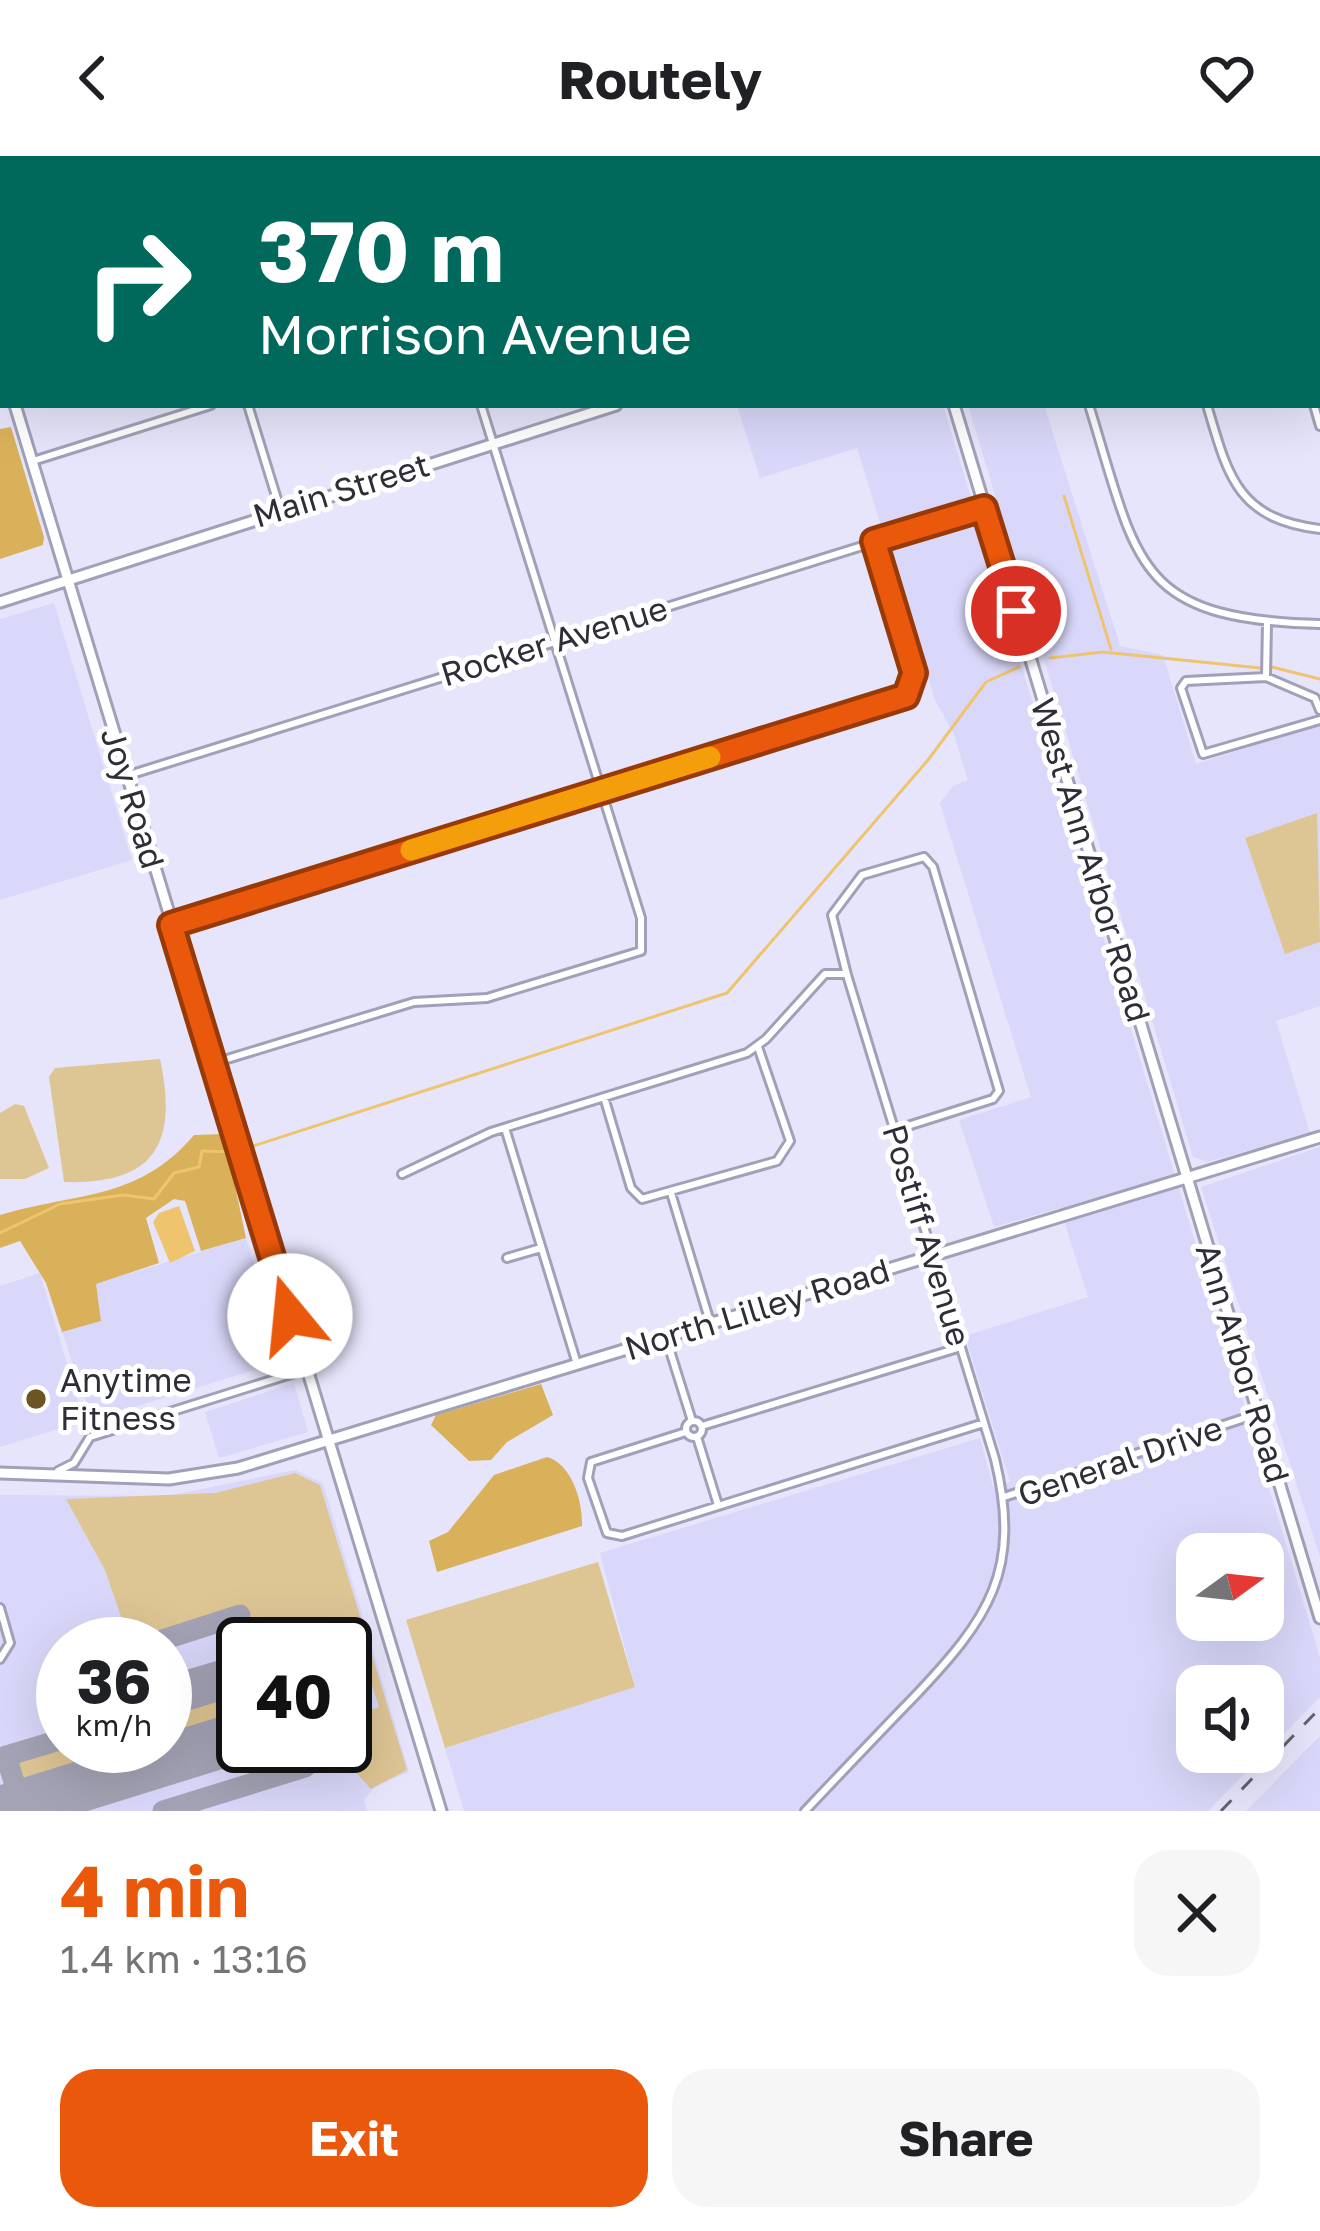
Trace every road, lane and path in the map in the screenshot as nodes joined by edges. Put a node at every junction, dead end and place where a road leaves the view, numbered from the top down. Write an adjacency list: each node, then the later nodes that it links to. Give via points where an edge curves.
1 (16, 408): 10 (street, Joy Road)
2 (201, 408): 10 (street)
3 (249, 408): 12 (street)
4 (482, 408): 9 (street)
5 (606, 408): 9 (street, Main Street)
6 (955, 408): 11 (street, West Ann Arbor Road)
7 (1090, 408): 17 (street, via 1124,523 1146,564 1202,609)
8 (1208, 408): 13 (street, via 1243,496 1275,519)
9 (493, 443): 12 (street, Main Street); 19 (street)
10 (33, 461): 15 (street, Joy Road)
11 (984, 508): 14 (street, Rocker Avenue); 34 (street, West Ann Arbor Road)
12 (280, 509): 15 (street, Main Street)
13 (1320, 529)
14 (874, 541): 19 (street, Rocker Avenue); 24 (street, via 912,688)
15 (68, 581): 16 (street, Main Street); 23 (street, Joy Road)
16 (0, 602)
17 (1267, 623): 18 (street); 20 (street)
18 (1320, 624)
19 (555, 640): 23 (street, Rocker Avenue); 24 (street)
20 (1266, 677): 21 (street, via 1315,698); 22 (street, via 1183,683 1200,753)
21 (1320, 710)
22 (1320, 720)
23 (126, 776): 25 (street, Joy Road)
24 (602, 790): 25 (street); 28 (street, via 644,929 636,955 487,998 414,1002)
25 (171, 925): 28 (street, Joy Road)
26 (847, 975): 27 (street, via 825,974); 31 (street, Postiff Avenue); 31 (street, Postiff Avenue, via 833,907 866,872 928,858 999,1091)
27 (758, 1047): 29 (street); 35 (street, via 787,1126 787,1153)
28 (214, 1063): 43 (street, Joy Road)
29 (604, 1097): 30 (street); 35 (street, via 634,1193 648,1200)
30 (505, 1128): 33 (street); 36 (street)
31 (895, 1130): 37 (street, Postiff Avenue)
32 (1320, 1137): 34 (street, North Lilley Road)
33 (402, 1174)
34 (1187, 1177): 37 (street, North Lilley Road); 44 (street, Ann Arbor Road)
35 (671, 1193): 39 (street)
36 (541, 1248): 38 (street); 42 (street)
37 (932, 1255): 39 (street, North Lilley Road); 41 (street, Postiff Avenue)
38 (507, 1258)
39 (710, 1323): 40 (street, North Lilley Road)
40 (665, 1337): 42 (street, North Lilley Road); 45 (street)
41 (961, 1347): 46 (street, Postiff Avenue); 47 (street)
42 (577, 1364): 50 (street, North Lilley Road)
43 (307, 1369): 50 (street, Joy Road); 51 (street, via 90,1436 74,1463)
44 (1258, 1414): 53 (street, General Drive); 56 (street, Ann Arbor Road)
45 (692, 1420): 47 (street); 48 (street)
46 (984, 1423): 53 (street, Postiff Avenue); 54 (street)
47 (703, 1426): 49 (street)
48 (686, 1432): 49 (street); 54 (street, via 591,1462 602,1524 622,1536)
49 (697, 1437): 54 (street)
50 (328, 1442): 51 (street, North Lilley Road, via 194,1477); 58 (street, Joy Road)
51 (58, 1471): 52 (street)
52 (0, 1473)
53 (1004, 1497): 59 (street, General Drive, via 1004,1556 976,1628)
54 (718, 1505)
55 (0, 1609): 57 (street, via 10,1642)
56 (1320, 1618)
57 (0, 1659)
58 (440, 1811)
59 (805, 1811)

